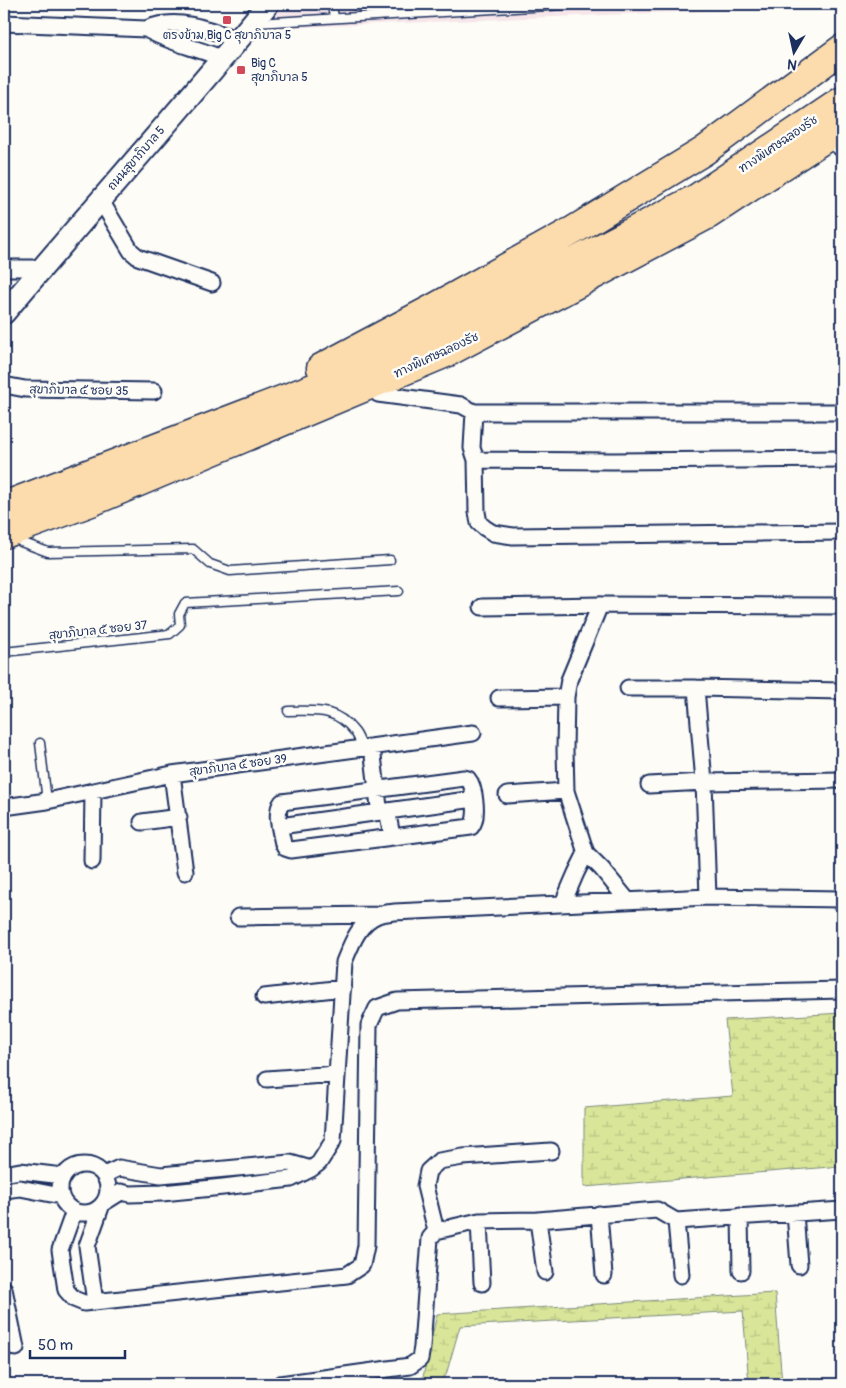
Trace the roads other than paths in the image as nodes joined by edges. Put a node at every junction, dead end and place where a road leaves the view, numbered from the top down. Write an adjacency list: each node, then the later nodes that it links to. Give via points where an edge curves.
1 (268, 4): 10 (main road, ถนนสุขาภิบาล 5)
2 (332, 4): 8 (lane)
3 (352, 4): 4 (lane, via 376,7)
4 (383, 4)
5 (388, 4): 7 (lane)
6 (581, 4): 7 (lane)
7 (382, 15): 8 (lane)
8 (334, 18): 10 (lane)
9 (4, 22): 11 (street)
10 (252, 23): 12 (main road, ถนนสุขาภิบาล 5)
11 (146, 29): 12 (street, via 156,24 182,23); 14 (street)
12 (238, 40): 14 (main road, ถนนสุขาภิบาล 5)
13 (842, 48): 27 (highway, via 704,152 574,230 334,362)
14 (222, 59): 17 (main road, ถนนสุขาภิบาล 5)
15 (842, 101): 27 (highway, ทางพิเศษฉลองรัช, via 697,198 386,360)
16 (841, 140): 24 (street, via 707,226 478,350); 32 (highway, ทางพิเศษฉลองรัช, via 446,353)
17 (100, 199): 19 (main road, ถนนสุขาภิบาล 5); 20 (street, via 131,251 138,257)
18 (4, 268): 19 (street)
19 (42, 268): 21 (main road, ถนนสุขาภิบาล 5)
20 (212, 283)
21 (4, 313)
22 (4, 385): 23 (street, สุขาภิบาล ๕ ซอย 35, via 25,389)
23 (154, 391)
24 (378, 394): 25 (street, via 461,405); 32 (street)
25 (474, 412): 26 (street); 29 (street, via 472,448)
26 (842, 412)
27 (138, 454): 30 (highway, ทางพิเศษฉลองรัช)
28 (842, 459): 29 (street)
29 (476, 460): 31 (street, via 479,523 493,533 513,536)
30 (4, 506)
31 (842, 532)
32 (12, 538): 33 (street); 34 (lane, via 48,552 193,550 210,564 230,571)
33 (4, 548)
34 (390, 560)
35 (400, 591): 39 (lane, สุขาภิบาล ๕ ซอย 37, via 185,603 179,614 180,625 170,634)
36 (600, 605): 37 (street); 38 (street); 43 (street, via 569,680)
37 (842, 606)
38 (482, 607)
39 (4, 652)
40 (628, 688): 41 (street)
41 (696, 688): 42 (street); 51 (street)
42 (842, 691)
43 (566, 697): 44 (street); 55 (street)
44 (500, 698)
45 (288, 711): 48 (lane, via 323,711 342,719)
46 (473, 733): 48 (street, สุขาภิบาล ๕ ซอย 39)
47 (40, 743): 58 (lane)
48 (368, 748): 49 (street, สุขาภิบาล ๕ ซอย 39); 53 (street)
49 (172, 774): 54 (street, สุขาภิบาล ๕ ซอย 39); 61 (street)
50 (842, 780): 51 (street)
51 (704, 782): 52 (street); 68 (street)
52 (648, 786)
53 (377, 789): 57 (street, via 464,778 471,781); 60 (street, via 379,807); 63 (street, via 282,802 278,812)
54 (93, 791): 58 (street, สุขาภิบาล ๕ ซอย 39); 66 (street)
55 (566, 791): 56 (street); 65 (street)
56 (507, 795)
57 (474, 799): 60 (street); 64 (street, via 476,813 471,827)
58 (47, 800): 59 (street, สุขาภิบาล ๕ ซอย 39)
59 (4, 807)
60 (385, 812): 63 (street); 64 (street)
61 (179, 817): 62 (street); 67 (street)
62 (142, 822)
63 (280, 826): 64 (street, via 283,844 291,850)
64 (392, 836)
65 (586, 853): 70 (street); 71 (street)
66 (92, 861)
67 (185, 872)
68 (708, 896): 69 (street); 70 (street)
69 (842, 899)
70 (628, 901): 71 (street)
71 (563, 903): 72 (street)
72 (377, 915): 73 (street); 74 (street, via 362,926 350,949 344,962)
73 (238, 917)
74 (343, 988): 76 (street); 77 (street)
75 (842, 990): 107 (street, via 397,1001 377,1008 368,1025 366,1246 362,1265 347,1276)
76 (264, 997)
77 (337, 1074): 78 (street); 81 (street, via 333,1141 319,1163)
78 (267, 1079)
79 (552, 1151): 99 (street, via 463,1156 439,1161 428,1171 425,1186)
80 (220, 1169): 81 (street, via 290,1164); 84 (street); 86 (street)
81 (311, 1169): 86 (street, via 291,1178)
82 (4, 1174): 85 (street, via 20,1171)
83 (104, 1174): 84 (street, via 119,1168); 85 (street, via 94,1167 80,1165); 90 (street, via 109,1189)
84 (161, 1175): 88 (street)
85 (63, 1176): 89 (street)
86 (223, 1188): 88 (street)
87 (4, 1190): 89 (street, via 20,1188)
88 (162, 1193): 90 (street, via 121,1192)
89 (61, 1196): 92 (street, via 68,1208)
90 (103, 1205): 92 (street, via 88,1213); 107 (street, via 87,1246)
91 (842, 1210): 93 (street)
92 (74, 1211): 107 (street, via 60,1250 66,1290 74,1299 84,1303)
93 (795, 1213): 95 (street); 100 (street)
94 (599, 1214): 96 (street); 98 (street, via 657,1210); 103 (street)
95 (740, 1216): 98 (street); 101 (street)
96 (538, 1220): 97 (street); 102 (street)
97 (479, 1221): 99 (street); 105 (street)
98 (676, 1221): 104 (street)
99 (436, 1231): 110 (street, via 430,1238 420,1359 410,1366)
100 (799, 1265)
101 (741, 1271)
102 (545, 1272)
103 (604, 1275)
104 (680, 1275)
105 (482, 1284)
106 (4, 1289): 108 (street)
107 (95, 1302)
108 (6, 1314): 109 (street)
109 (16, 1348)
110 (280, 1384)

